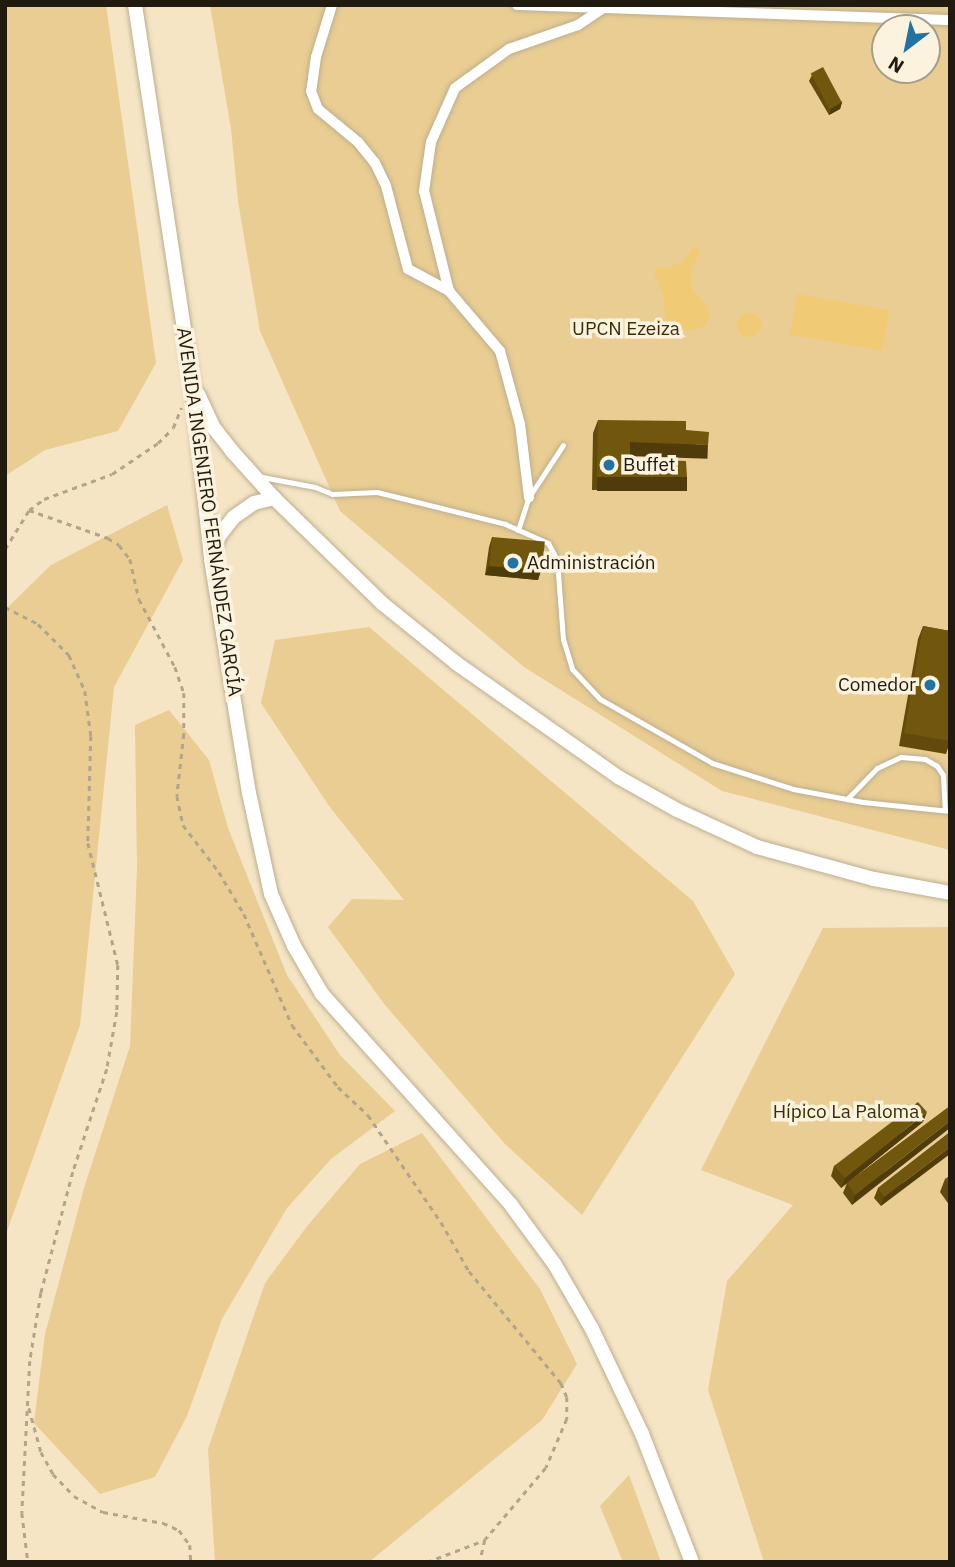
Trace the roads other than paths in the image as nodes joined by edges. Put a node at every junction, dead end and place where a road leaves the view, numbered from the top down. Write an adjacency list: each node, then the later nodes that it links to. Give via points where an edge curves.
1 (135, 5): 7 (street, AVENIDA INGENIERO FERNÁNDEZ GARCÍA)
2 (332, 5): 6 (street, via 311,91 318,109 358,142 375,163 386,186 408,269)
3 (517, 5): 4 (street)
4 (602, 9): 5 (street); 6 (street, via 578,25 509,49 455,88 431,142 425,191)
5 (950, 20)
6 (449, 291): 10 (street, via 500,351 520,424)
7 (192, 380): 9 (street, via 214,428); 13 (street, AVENIDA INGENIERO FERNÁNDEZ GARCÍA)
8 (563, 445): 10 (lane)
9 (254, 476): 11 (street); 12 (lane, via 332,494 377,492)
10 (529, 497): 12 (lane)
11 (274, 498): 13 (street, via 254,503 234,517 219,536); 16 (street, via 393,612 456,663 618,777 757,847 874,879)
12 (518, 530): 14 (lane, via 548,542 557,560 563,639 572,669 600,699 712,763 793,789)
13 (211, 559): 17 (street, AVENIDA INGENIERO FERNÁNDEZ GARCÍA, via 249,793 271,894 294,946 322,994 511,1205 555,1265 592,1329 642,1434)
14 (847, 799): 15 (lane); 15 (lane, via 877,768 901,757 925,758 943,775)
15 (947, 811)
16 (950, 893)
17 (692, 1562)

